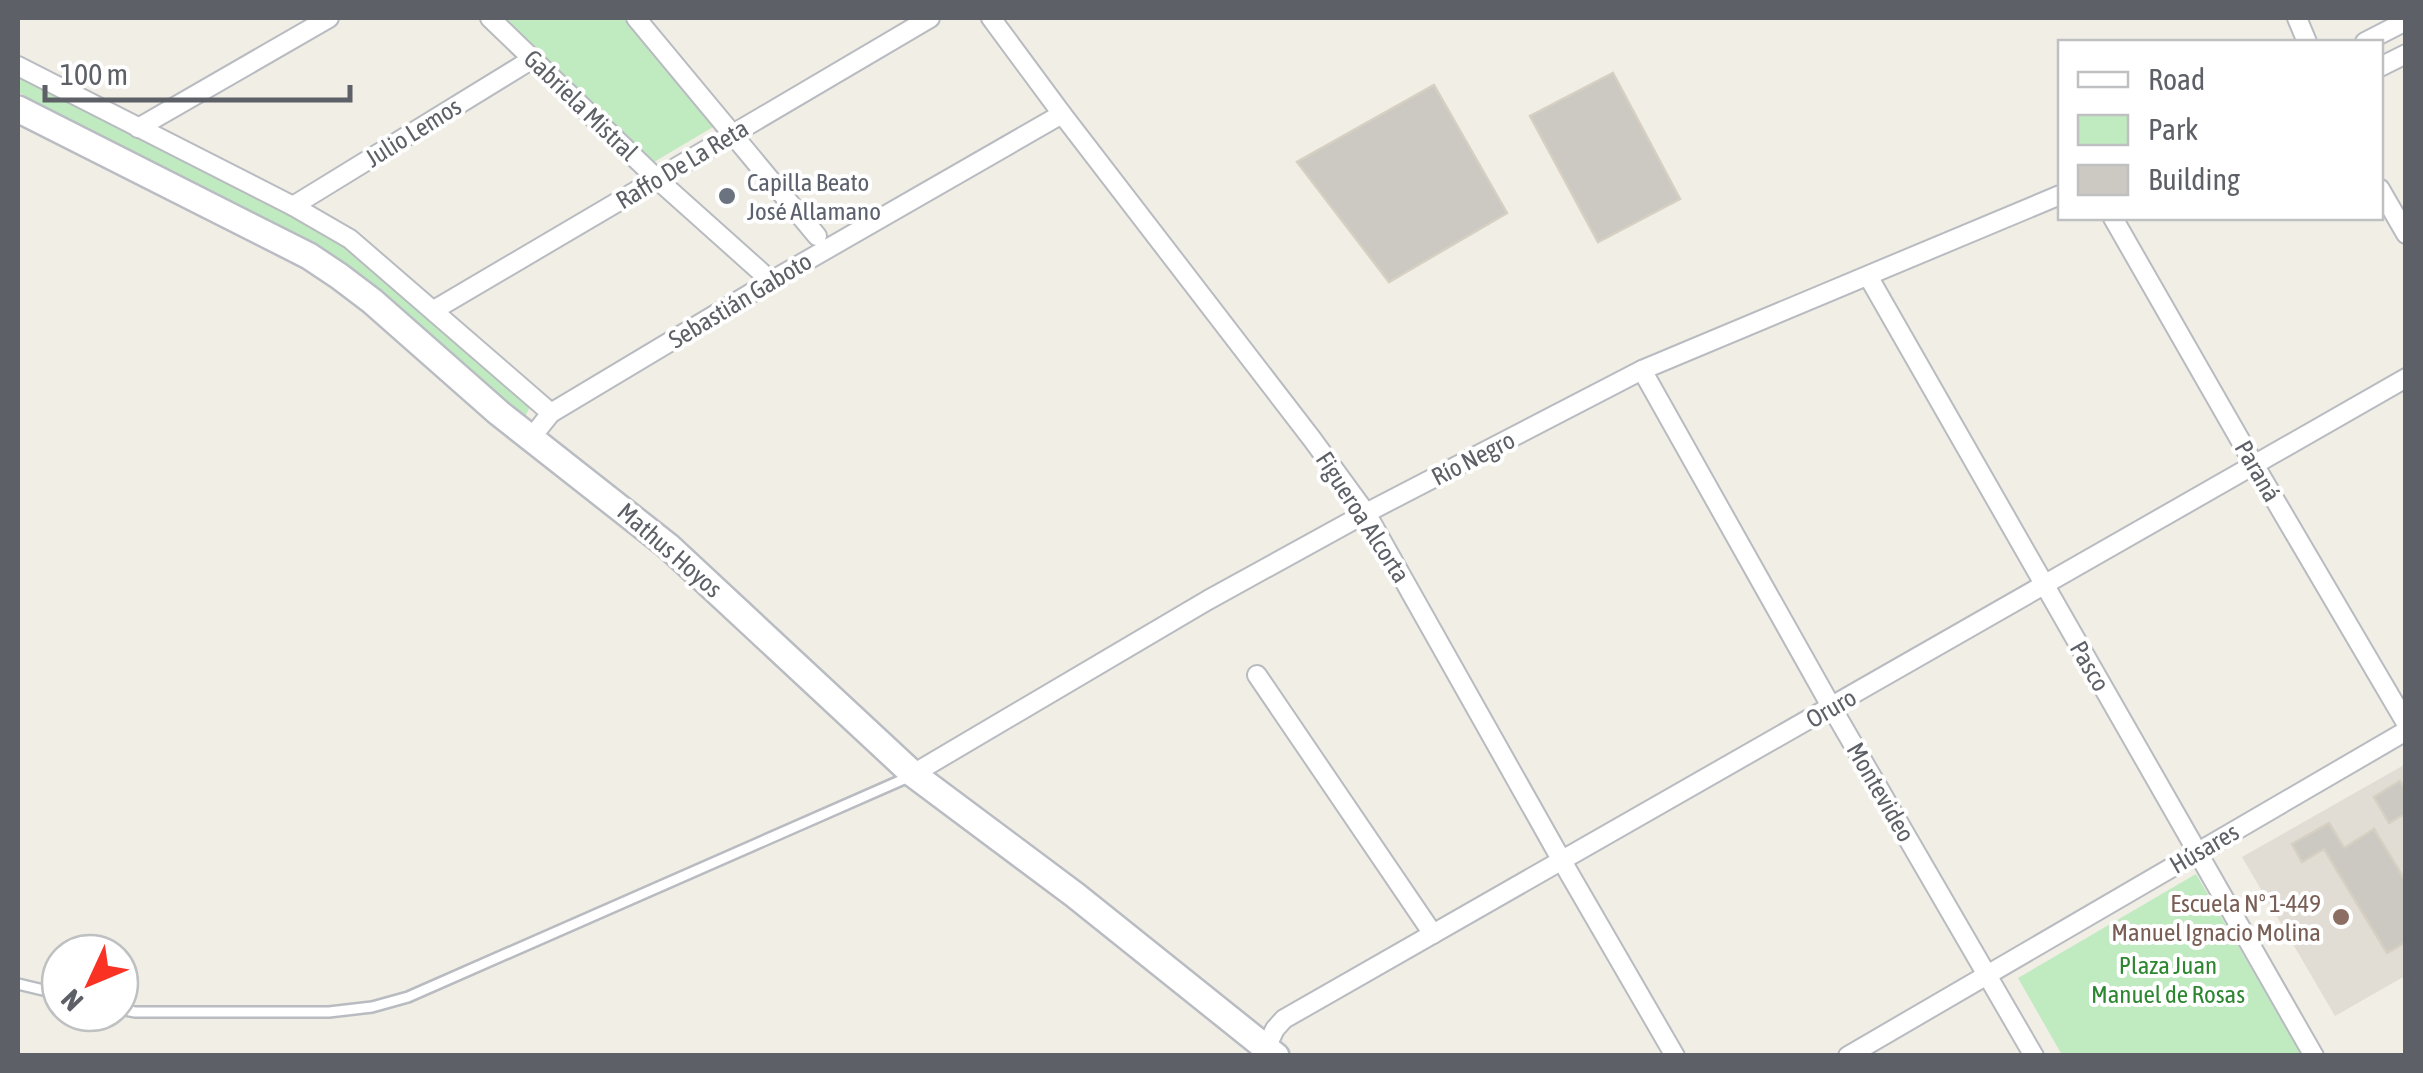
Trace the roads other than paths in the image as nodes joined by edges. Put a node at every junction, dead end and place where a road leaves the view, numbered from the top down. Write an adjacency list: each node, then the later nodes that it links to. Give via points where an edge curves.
1 (328, 18): 14 (street)
2 (490, 18): 9 (street, Gabriela Mistral)
3 (636, 18): 15 (street)
4 (930, 18): 15 (street, Raffo De La Reta)
5 (991, 18): 13 (street, Figueroa Alcorta)
6 (2406, 21): 7 (street)
7 (2368, 40)
8 (2406, 54): 11 (street)
9 (534, 58): 16 (street, Gabriela Mistral); 19 (street, Julio Lemos)
10 (18, 66): 14 (street)
11 (2383, 66)
12 (18, 110): 29 (main road, Mathus Hoyos, via 324,266)
13 (1062, 114): 28 (street, Sebastián Gaboto); 31 (street, Figueroa Alcorta)
14 (138, 128): 19 (street)
15 (732, 134): 16 (street, Raffo De La Reta); 22 (street)
16 (657, 178): 23 (street, Gabriela Mistral); 25 (street, Raffo De La Reta)
17 (2383, 194): 21 (street)
18 (2058, 195): 24 (street, Río Negro)
19 (293, 206): 25 (street, via 350,238)
20 (2114, 220): 30 (street, Paraná)
21 (2406, 234)
22 (817, 236)
23 (761, 272)
24 (1868, 276): 26 (street, Río Negro); 32 (street, Pasco)
25 (434, 310): 28 (street)
26 (1642, 370): 31 (street, Río Negro); 34 (street, Montevideo)
27 (2406, 378): 30 (street, Oruro)
28 (551, 413): 29 (street, Sebastián Gaboto)
29 (531, 438): 36 (main road, Mathus Hoyos, via 668,546)
30 (2255, 466): 32 (street, Oruro); 35 (street, Paraná)
31 (1366, 513): 36 (street, Río Negro); 38 (street, Figueroa Alcorta)
32 (2044, 586): 34 (street, Oruro); 37 (street, Pasco)
33 (1256, 675): 39 (street)
34 (1832, 708): 38 (street, Oruro); 40 (street, Montevideo)
35 (2406, 727): 37 (street, Húsares)
36 (913, 774): 41 (lane, via 408,998 329,1012); 42 (main road, Mathus Hoyos)
37 (2197, 852): 40 (street, Húsares); 46 (street, Pasco)
38 (1562, 862): 39 (street, Oruro); 43 (street, Figueroa Alcorta)
39 (1434, 934): 42 (street, Oruro, via 1284,1019)
40 (1987, 974): 44 (street, Húsares); 45 (street, Montevideo)
41 (140, 1012)
42 (1271, 1052)
43 (1675, 1056)
44 (1848, 1056)
45 (2034, 1056)
46 (2314, 1056)

